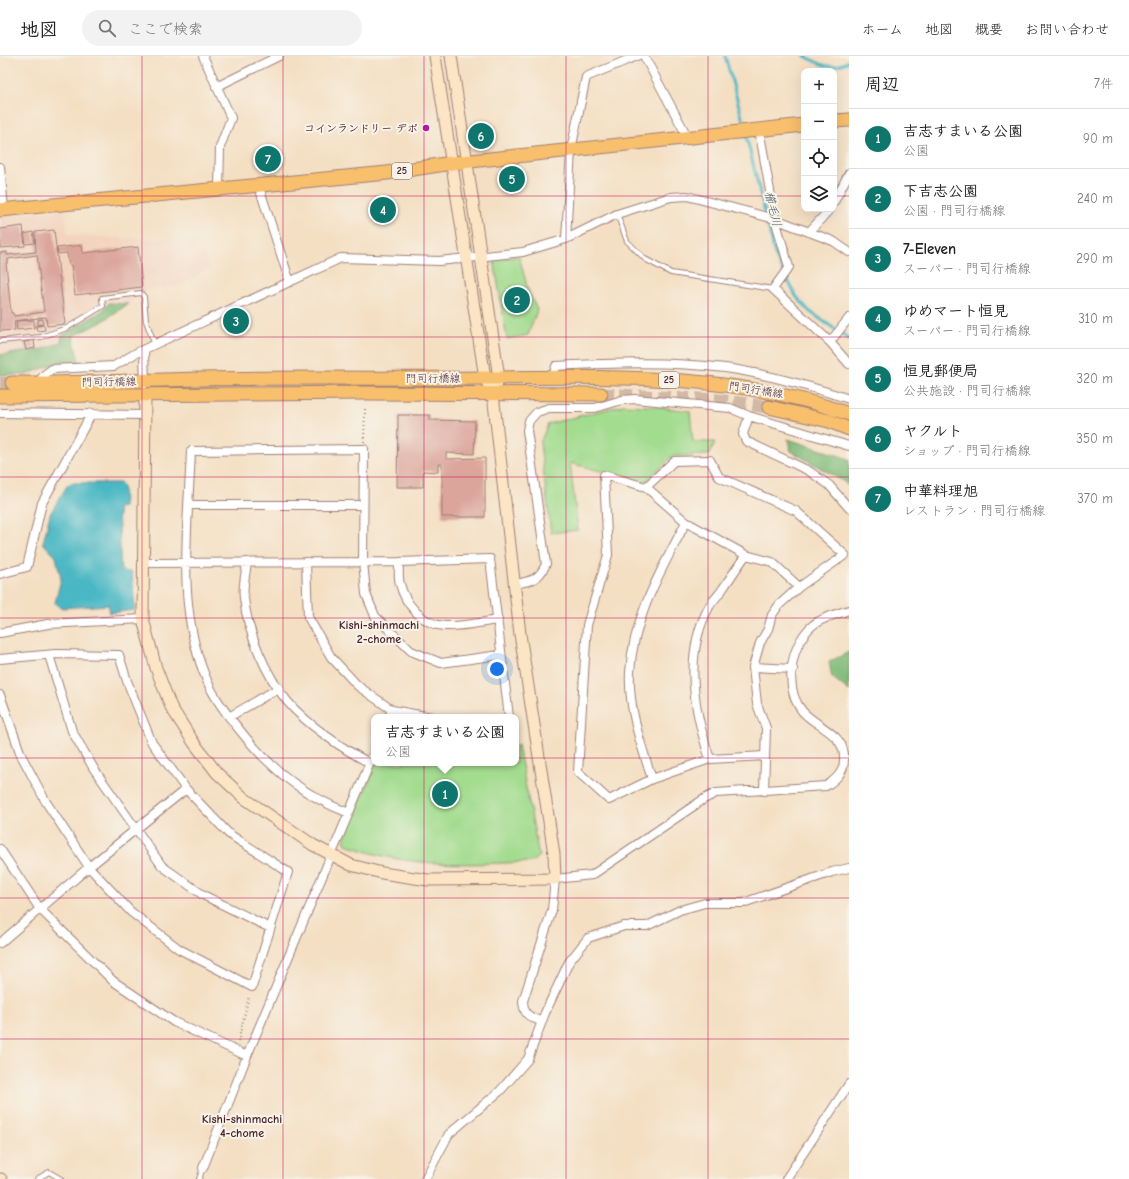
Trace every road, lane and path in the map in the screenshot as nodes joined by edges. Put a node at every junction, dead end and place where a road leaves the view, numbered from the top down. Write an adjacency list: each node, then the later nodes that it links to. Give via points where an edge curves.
1 (203, 56): 7 (street)
2 (279, 56): 7 (street)
3 (435, 56): 15 (street)
4 (451, 56): 14 (street)
5 (637, 56): 13 (street, via 586,77)
6 (644, 56): 12 (street)
7 (216, 87): 19 (street, via 231,118 220,146)
8 (849, 120): 9 (main road)
9 (837, 121)
10 (801, 125): 11 (main road, 25)
11 (760, 129): 12 (main road, 25); 24 (street)
12 (687, 136): 13 (main road, 25)
13 (571, 150): 14 (main road, 25); 26 (street)
14 (466, 162): 15 (main road, 25); 29 (street)
15 (452, 163): 18 (main road, 25); 28 (street)
16 (0, 167): 21 (street)
17 (849, 173): 20 (street)
18 (259, 187): 19 (main road, 25); 30 (street)
19 (219, 188): 21 (main road, 25)
20 (837, 196)
21 (2, 210)
22 (827, 212): 25 (street)
23 (616, 214): 24 (street, via 671,196 687,196); 26 (street); 31 (lane, via 627,241 645,259 671,274)
24 (775, 219): 25 (street); 31 (street, via 789,267)
25 (809, 232): 27 (street, via 833,241)
26 (566, 239): 29 (street, via 522,252)
27 (849, 252)
28 (467, 257): 29 (street); 30 (street, via 439,261 341,258); 39 (street)
29 (481, 257): 40 (street)
30 (290, 282): 35 (street)
31 (773, 289): 34 (street)
32 (849, 318): 34 (street)
33 (0, 341): 35 (lane, via 41,337 67,328 103,306 102,298 141,293 144,297 146,321)
34 (830, 342): 37 (street)
35 (156, 345): 36 (street)
36 (144, 351): 41 (street); 43 (street, via 114,366 52,369)
37 (849, 364)
38 (553, 377): 40 (main road, 門司行橋線 / 25); 48 (street, via 556,366 657,363 725,368 760,374); 53 (main road, 門司行橋線 / 25, via 666,380 763,390 815,401)
39 (485, 378): 40 (main road, 門司行橋線 / 25); 41 (main road, 門司行橋線 / 25); 44 (street)
40 (499, 378): 44 (street)
41 (144, 381): 43 (main road, 門司行橋線 / 25); 46 (street)
42 (12, 383): 43 (main road, 門司行橋線 / 25)
43 (38, 383)
44 (493, 394): 45 (main road, 門司行橋線); 46 (main road, 門司行橋線); 72 (street)
45 (601, 394)
46 (145, 395): 47 (main road, 門司行橋線); 54 (street)
47 (0, 396)
48 (849, 399)
49 (769, 407): 56 (main road, 門司行橋線, via 829,421)
50 (366, 409): 58 (path)
51 (0, 413): 52 (street)
52 (92, 414): 54 (street); 71 (street, via 42,503 26,567)
53 (849, 414)
54 (144, 415): 70 (street)
55 (749, 416): 57 (street); 62 (street, via 744,434 746,441 809,472 829,485); 72 (street, via 715,405 635,399 595,408 549,408 537,412 529,420 527,430 546,564 533,581)
56 (849, 429)
57 (849, 446)
58 (364, 449): 60 (street, via 191,451); 61 (street)
59 (646, 487): 63 (street); 73 (street, via 674,461 710,460 719,477 796,511 845,555); 92 (street, via 604,475 608,555 587,625 578,772 609,800)
60 (189, 505): 61 (street); 66 (street)
61 (363, 505): 65 (street)
62 (849, 508)
63 (686, 522): 64 (street); 92 (street, via 648,598 630,672 635,718)
64 (746, 555): 73 (street, via 772,562); 90 (street, via 709,607 700,630 694,658 693,689 701,731)
65 (363, 561): 68 (street); 69 (street); 79 (street, via 366,594 375,616 411,651 441,663)
66 (187, 562): 67 (street); 70 (street); 88 (street, via 185,590 195,649 209,686)
67 (247, 562): 68 (street); 83 (street, via 243,597 252,636)
68 (306, 562): 85 (street, via 308,617 331,657 358,686)
69 (399, 562): 76 (street, via 399,582 405,598 430,622 445,626); 76 (street, via 490,560)
70 (143, 563): 75 (street)
71 (0, 574)
72 (515, 584): 101 (street, via 520,634 554,854)
73 (799, 587): 81 (street, via 772,615)
74 (849, 610): 82 (street, via 825,618 804,634 794,658)
75 (144, 619): 77 (street, via 48,624); 98 (street, via 156,668 171,707 194,744 217,773 244,798)
76 (498, 620): 79 (street)
77 (0, 633)
78 (49, 655): 80 (street); 93 (street, via 119,655 152,743); 96 (street, via 72,731 94,769)
79 (500, 655): 87 (street)
80 (0, 660)
81 (753, 667): 82 (street); 89 (street, via 757,704 766,728)
82 (793, 669): 94 (street, via 791,680 795,698 804,712 840,741 845,754 844,766 837,779 826,786)
83 (278, 688): 88 (street); 91 (street, via 288,702 316,728 352,754)
84 (0, 695): 99 (street, via 21,755 46,802)
85 (390, 713): 86 (street)
86 (400, 714)
87 (509, 714)
88 (229, 717): 95 (street, via 258,752 295,786 332,807)
89 (765, 756): 90 (street); 94 (street)
90 (710, 759): 92 (street)
91 (370, 763): 95 (street)
92 (652, 779)
93 (186, 789): 96 (street); 103 (street, via 229,834 288,872)
94 (764, 791): 101 (street, via 716,794 704,799 592,875)
95 (349, 813): 98 (street)
96 (136, 830): 99 (street); 103 (street, via 162,866 203,895)
97 (0, 849): 102 (street)
98 (331, 855): 101 (street, via 350,865 428,880); 108 (street)
99 (89, 867): 102 (street); 105 (street, via 131,912 179,949)
100 (849, 868): 106 (street, via 743,903 705,903 680,910 647,926 624,926 588,938 569,962)
101 (555, 879): 106 (street, via 552,910 523,1001 524,1011)
102 (40, 909): 104 (street); 107 (street, via 112,981 174,1022)
103 (270, 928): 105 (street)
104 (0, 943)
105 (252, 987): 107 (path)
106 (542, 1022): 114 (street, via 528,1059 500,1091 449,1134)
107 (236, 1051): 108 (street)
108 (247, 1056): 110 (street)
109 (849, 1084): 115 (street)
110 (203, 1168): 113 (lane)
111 (37, 1179): 112 (lane, via 50,1172)
112 (61, 1179)
113 (199, 1179)
114 (425, 1179)
115 (786, 1179)

